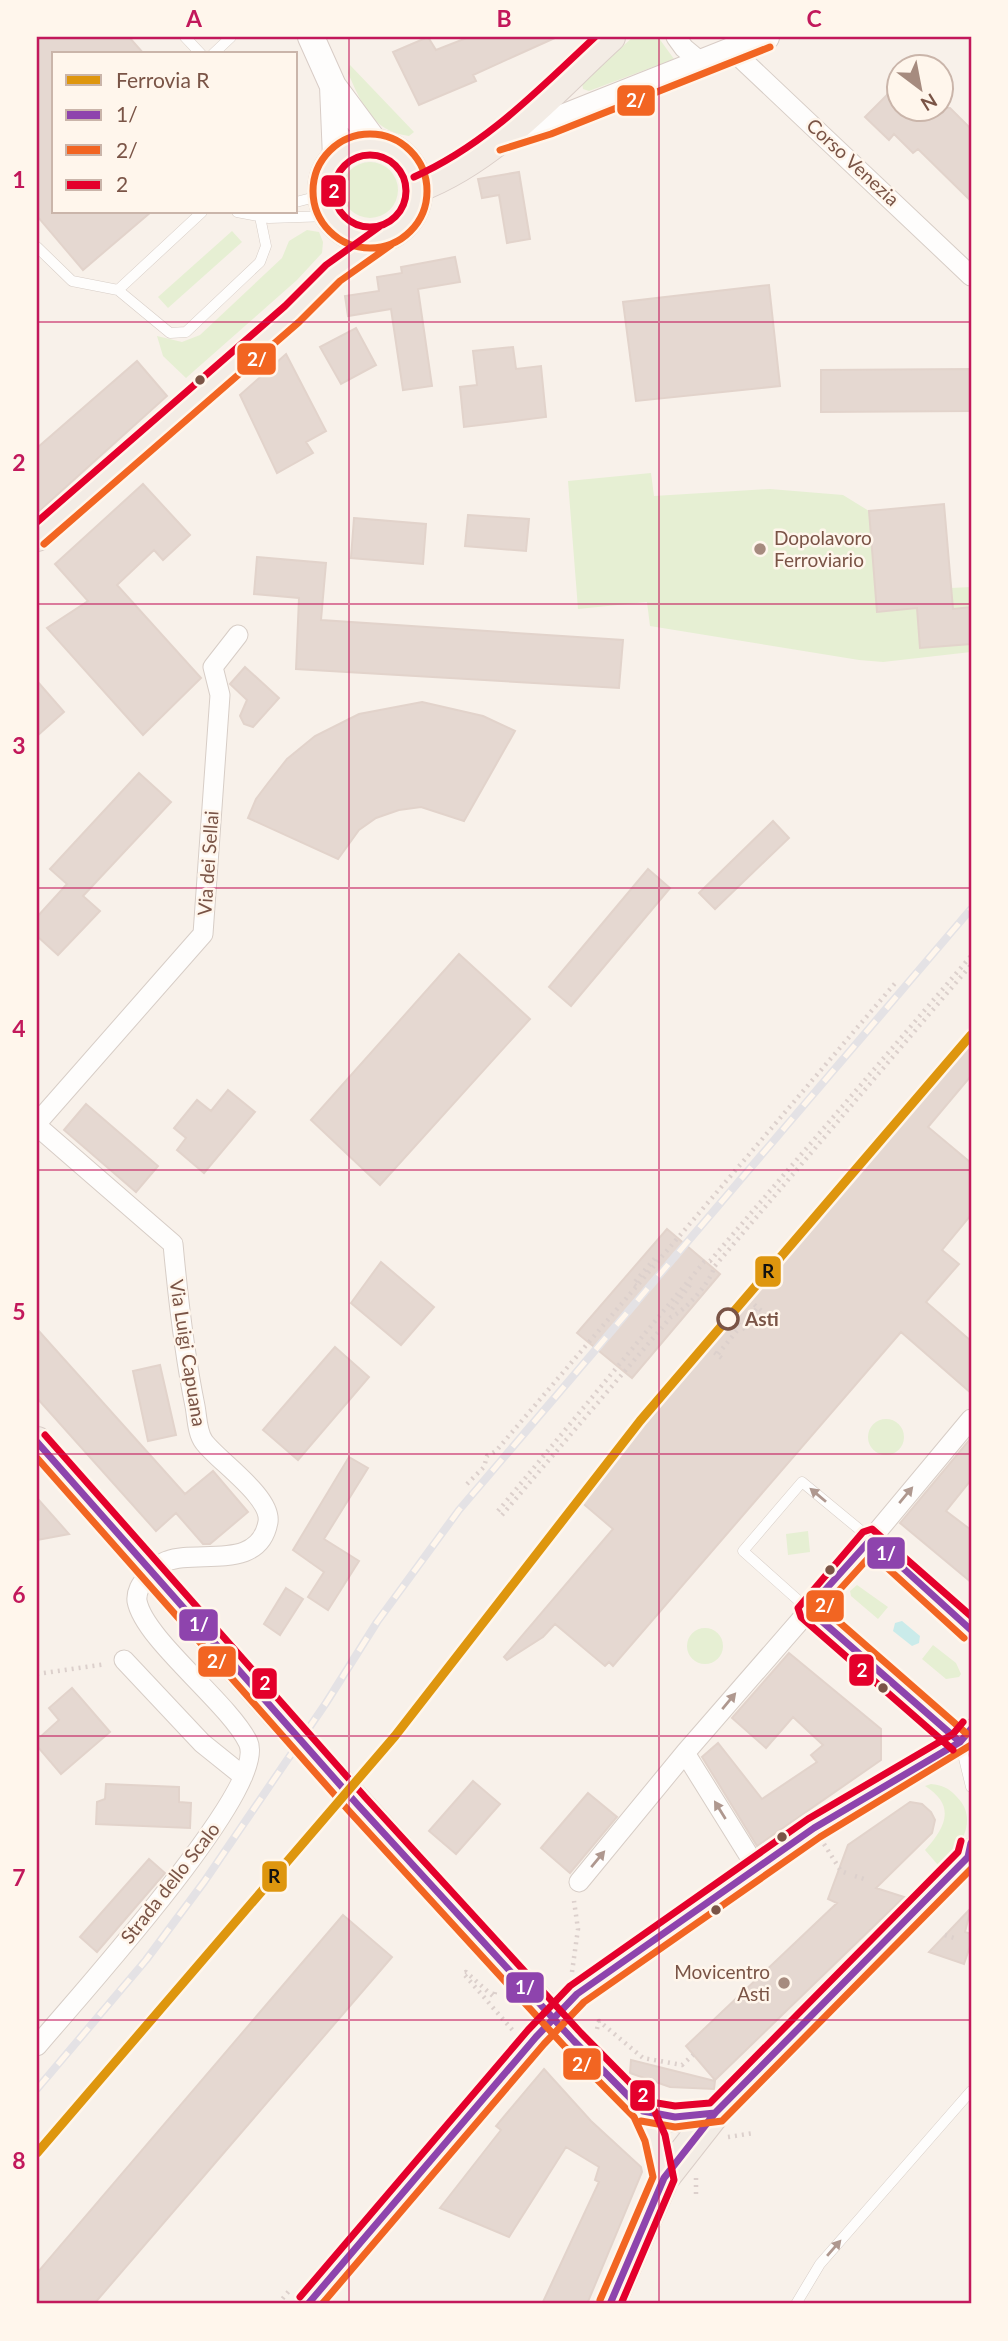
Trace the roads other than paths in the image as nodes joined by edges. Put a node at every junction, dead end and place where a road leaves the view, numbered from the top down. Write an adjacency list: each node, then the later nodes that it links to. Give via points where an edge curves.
1 (185, 37): 8 (lane)
2 (231, 37): 9 (lane)
3 (311, 37): 11 (street)
4 (610, 37): 12 (main road)
5 (676, 37): 10 (street)
6 (766, 37): 7 (street)
7 (732, 50): 10 (street); 25 (street, Corso Venezia)
8 (199, 52)
9 (215, 52)
10 (701, 62): 12 (street)
11 (333, 86): 13 (street); 14 (street)
12 (497, 140): 15 (main road, via 446,176)
13 (376, 144): 14 (main road, via 359,145); 15 (main road, via 404,158)
14 (336, 158): 16 (main road, via 324,182)
15 (418, 187): 22 (main road, via 410,217)
16 (322, 210): 21 (lane); 22 (main road, via 354,235); 24 (main road)
17 (200, 214): 26 (lane)
18 (263, 214): 26 (lane, via 266,246 260,262 186,332 170,333)
19 (264, 214): 20 (lane, via 269,218)
20 (296, 214)
21 (298, 214)
22 (385, 236): 24 (main road)
23 (37, 247): 26 (lane, via 72,281)
24 (333, 272): 27 (main road, via 292,314)
25 (971, 276)
26 (118, 290)
27 (37, 536)
28 (238, 635): 29 (street, Via dei Sellai, via 213,667 220,695 203,934)
29 (37, 1124): 33 (street, Via Luigi Capuana, via 173,1244 184,1353 201,1439 263,1503 267,1513 262,1536 240,1553 167,1561)
30 (971, 1419): 32 (street, one-way to 30)
31 (37, 1442): 33 (main road)
32 (871, 1539): 34 (street); 34 (lane, one-way to 34, via 802,1482 743,1551); 35 (street)
33 (152, 1573): 39 (street, Strada dello Scalo, via 140,1585 137,1600 149,1623 248,1743); 48 (main road, bridge, via 481,1940)
34 (808, 1609): 37 (street); 38 (street, one-way to 34)
35 (971, 1630)
36 (124, 1661): 39 (street, via 202,1743)
37 (968, 1738): 40 (lane); 42 (street)
38 (685, 1753): 42 (street, one-way to 38); 43 (street, one-way to 38)
39 (243, 1776): 46 (street, Strada dello Scalo, via 188,1866)
40 (971, 1787)
41 (970, 1851): 49 (main road)
42 (756, 1867): 44 (street)
43 (579, 1882)
44 (577, 1994)
45 (527, 2036): 51 (street)
46 (37, 2046)
47 (971, 2091): 53 (lane, one-way to 47, via 820,2264)
48 (643, 2111): 49 (main road, via 675,2117); 50 (main road)
49 (715, 2113): 50 (main road)
50 (664, 2178): 52 (main road)
51 (308, 2304)
52 (610, 2304)
53 (796, 2304)

